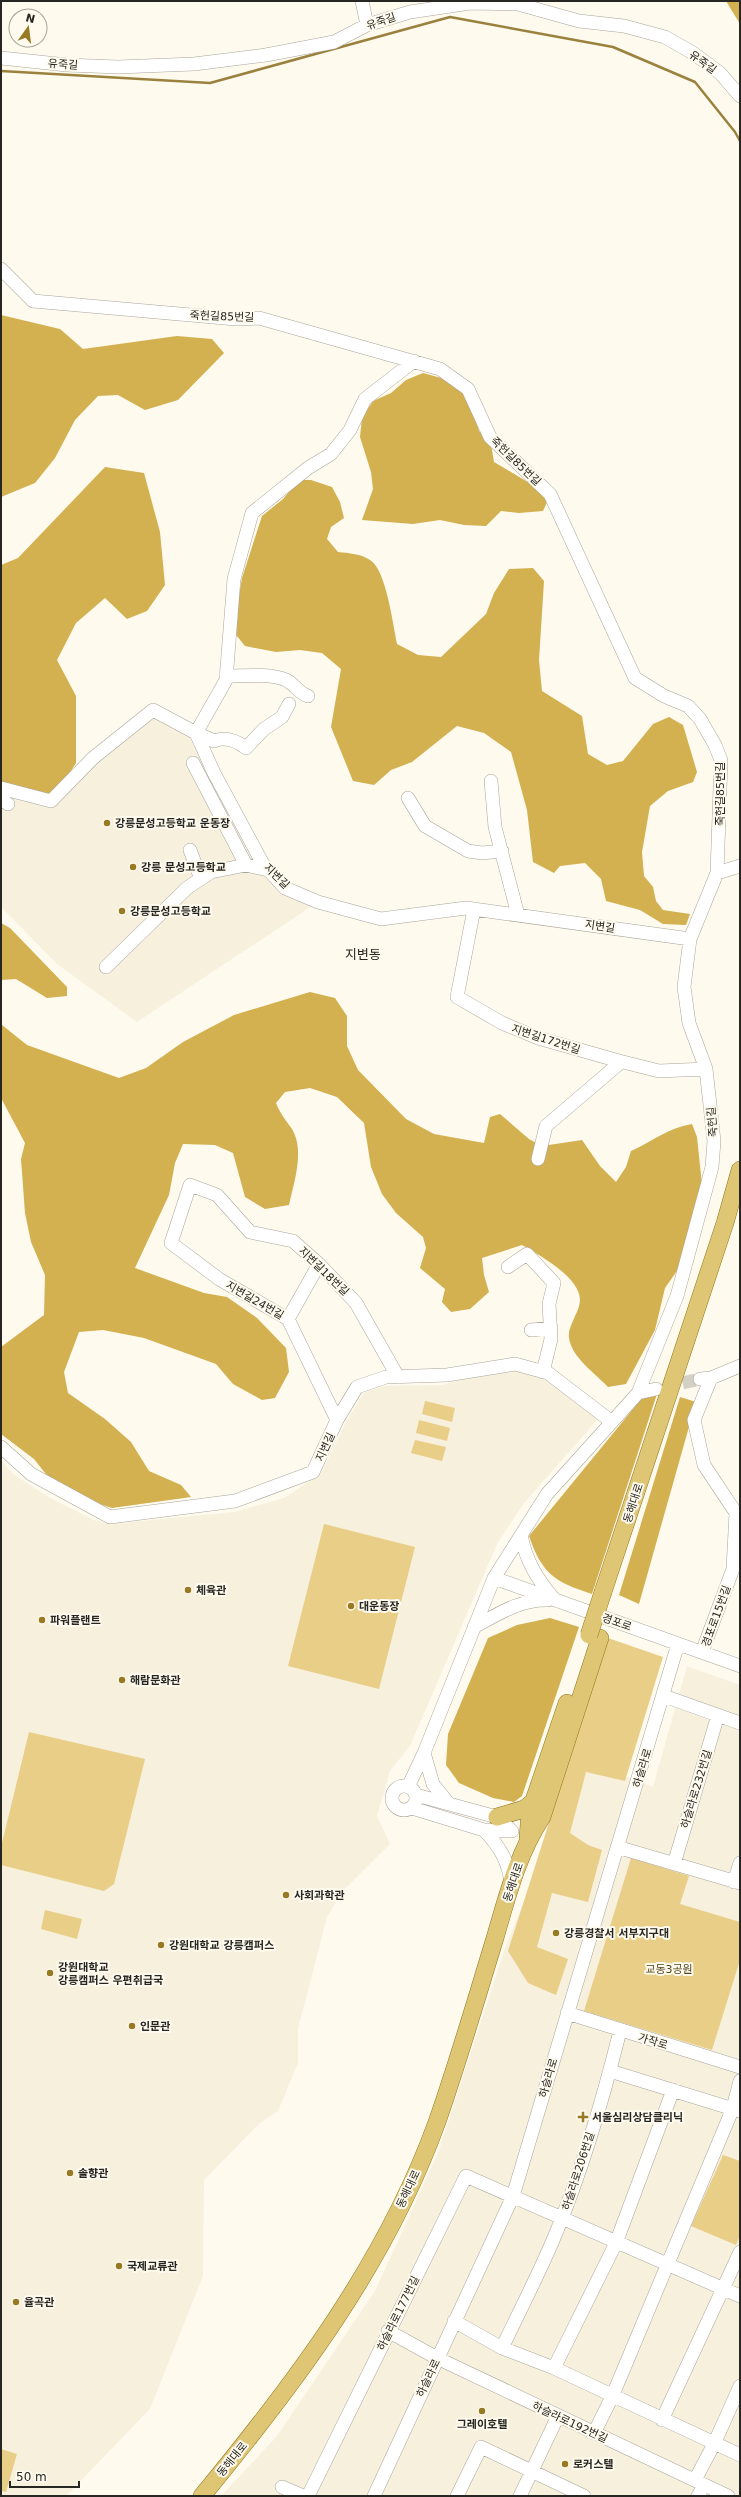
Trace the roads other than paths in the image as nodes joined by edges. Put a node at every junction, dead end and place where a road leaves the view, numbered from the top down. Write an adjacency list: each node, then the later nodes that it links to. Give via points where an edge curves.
1 (362, 1): 2 (street)
2 (367, 25): 3 (street, 유죽길, via 334,42 266,55 194,64 67,65); 4 (street, 유죽길, via 432,8 470,3 518,4 579,21 624,26 665,37 720,73)
3 (1, 58)
4 (740, 96)
5 (1, 269): 6 (street, 죽헌길85번길, via 33,301 228,318 259,318)
6 (414, 361): 7 (street, via 365,399 350,430 331,454 308,468 252,513 234,579); 20 (street, 죽헌길85번길, via 440,369 468,389 490,437 550,494 635,678 664,696 688,706 700,719 715,745 720,760)
7 (226, 676): 8 (street, via 276,677 288,681 301,694); 10 (street)
8 (308, 696)
9 (289, 704): 10 (street, via 282,717 264,729 246,748 230,740 221,738 214,741)
10 (196, 733): 13 (street, via 153,710 93,758 51,801); 19 (street, 지변길, via 214,773)
11 (193, 763): 17 (street)
12 (490, 781): 16 (street, via 494,827)
13 (1, 788)
14 (408, 798): 16 (street, via 425,826 468,851)
15 (190, 850): 21 (street)
16 (502, 851): 23 (street)
17 (246, 865): 19 (street); 21 (street, via 211,872)
18 (740, 866): 20 (street)
19 (268, 870): 22 (street, 지변길, via 285,888 318,902 381,918)
20 (718, 873): 24 (street, 죽헌길)
21 (200, 879): 25 (street, via 187,888)
22 (474, 909): 23 (street, 지변길); 26 (street, 지변길172번길, via 458,997 502,1023 538,1038)
23 (518, 915): 24 (street, 지변길)
24 (690, 939): 27 (street, 죽헌길, via 684,987 689,1023)
25 (106, 967)
26 (621, 1062): 27 (street, 지변길172번길, via 659,1071); 28 (street, via 546,1126)
27 (706, 1069): 41 (street, 죽헌길, via 714,1141 712,1166 677,1296)
28 (538, 1159)
29 (740, 1170): 49 (main road, 동해대로)
30 (740, 1200): 49 (main road, 동해대로)
31 (170, 1243): 32 (street, 지변길18번길, via 190,1186 217,1195 250,1232 293,1241); 34 (street, 지변길24번길, via 218,1279)
32 (319, 1264): 34 (street); 39 (street, 지변길18번길, via 356,1303)
33 (508, 1267): 35 (street, via 527,1254 554,1283 549,1304)
34 (288, 1319): 42 (street, 지변길24번길)
35 (551, 1328): 36 (street); 38 (street, via 552,1339)
36 (531, 1330)
37 (740, 1366): 45 (street, 경포로15번길, via 706,1378 694,1420 704,1465)
38 (543, 1372): 39 (street, 지변길, via 515,1364 447,1375); 43 (street, 지변길, via 548,1373)
39 (398, 1377): 42 (street, 지변길, via 386,1377 357,1387)
40 (656, 1389): 41 (street)
41 (638, 1393): 43 (street, 죽헌길)
42 (337, 1420): 44 (street, 지변길, via 313,1472 235,1501 110,1517 31,1474)
43 (612, 1422): 46 (street, 죽헌길, via 548,1494)
44 (1, 1447)
45 (738, 1513): 47 (street, 경포로15번길)
46 (521, 1535): 48 (street, 죽헌길); 50 (street, via 534,1573)
47 (736, 1571): 54 (street, 경포로15번길)
48 (494, 1578): 50 (street, 경포로); 51 (street, 죽헌길)
49 (608, 1594): 52 (main road, 동해대로)
50 (555, 1601): 51 (street, via 537,1600 509,1608); 53 (street, 경포로)
51 (474, 1626): 59 (street, 죽헌길)
52 (595, 1636): 61 (main road, 동해대로); 67 (main road, 동해대로, via 542,1817)
53 (678, 1644): 54 (street, 경포로); 56 (street, 하슬라로)
54 (702, 1652): 55 (street, 경포로)
55 (740, 1666)
56 (664, 1696): 57 (street); 68 (street, 하슬라로)
57 (718, 1715): 58 (street); 70 (street, 하슬라로232번길)
58 (740, 1723)
59 (424, 1753): 60 (street, 죽헌길); 62 (street, via 433,1784)
60 (412, 1791): 62 (street); 63 (street, via 416,1802); 63 (street, via 397,1788 392,1794 392,1801 399,1810)
61 (533, 1802): 64 (main road, via 524,1809); 67 (main road, 동해대로)
62 (449, 1804): 64 (street)
63 (412, 1808): 65 (street)
64 (497, 1817): 66 (street)
65 (484, 1830): 66 (street); 72 (street, via 497,1844 506,1860)
66 (512, 1831): 67 (street)
67 (528, 1837): 72 (main road, 동해대로)
68 (618, 1847): 70 (street); 73 (street, 하슬라로)
69 (740, 1863): 71 (street)
70 (674, 1864): 71 (street)
71 (737, 1882)
72 (511, 1885): 102 (main road, 동해대로, via 436,2124 393,2221 367,2272 305,2366 262,2424)
73 (567, 2013): 74 (street, 가작로); 80 (street, 하슬라로)
74 (620, 2030): 75 (street, 가작로); 76 (street, 하슬라로206번길)
75 (740, 2067)
76 (610, 2070): 78 (street); 81 (street, 하슬라로206번길)
77 (740, 2082): 79 (street)
78 (673, 2090): 79 (street); 82 (street)
79 (736, 2110): 84 (street)
80 (513, 2196): 81 (street, 하슬라로206번길); 87 (street, 하슬라로); 88 (street, 하슬라로177번길, via 466,2176)
81 (562, 2219): 82 (street, 하슬라로206번길); 89 (street, 하슬라로206번길)
82 (616, 2242): 84 (street, 하슬라로206번길); 91 (street)
83 (740, 2252): 85 (street)
84 (667, 2265): 85 (street, 하슬라로206번길); 93 (street)
85 (723, 2289): 86 (street, 하슬라로206번길); 95 (street)
86 (740, 2296)
87 (454, 2321): 89 (street); 90 (street, 하슬라로)
88 (388, 2331): 90 (street, 하슬라로192번길); 104 (street, 하슬라로177번길)
89 (502, 2348): 91 (street)
90 (437, 2358): 94 (street, 하슬라로192번길); 105 (street, 하슬라로)
91 (554, 2368): 93 (street)
92 (740, 2386): 97 (street)
93 (612, 2397): 95 (street); 96 (street)
94 (558, 2416): 96 (street, 하슬라로192번길); 99 (street)
95 (662, 2420): 97 (street)
96 (594, 2433): 101 (street, 하슬라로192번길)
97 (714, 2444): 98 (street); 101 (street)
98 (740, 2455)
99 (532, 2471): 106 (street, via 481,2447); 107 (street); 108 (street)
100 (282, 2486): 103 (street)
101 (699, 2487): 109 (street, 하슬라로192번길)
102 (202, 2496)
103 (303, 2496)
104 (308, 2496)
105 (374, 2496)
106 (456, 2496)
107 (520, 2496)
108 (584, 2496)
109 (728, 2496)

